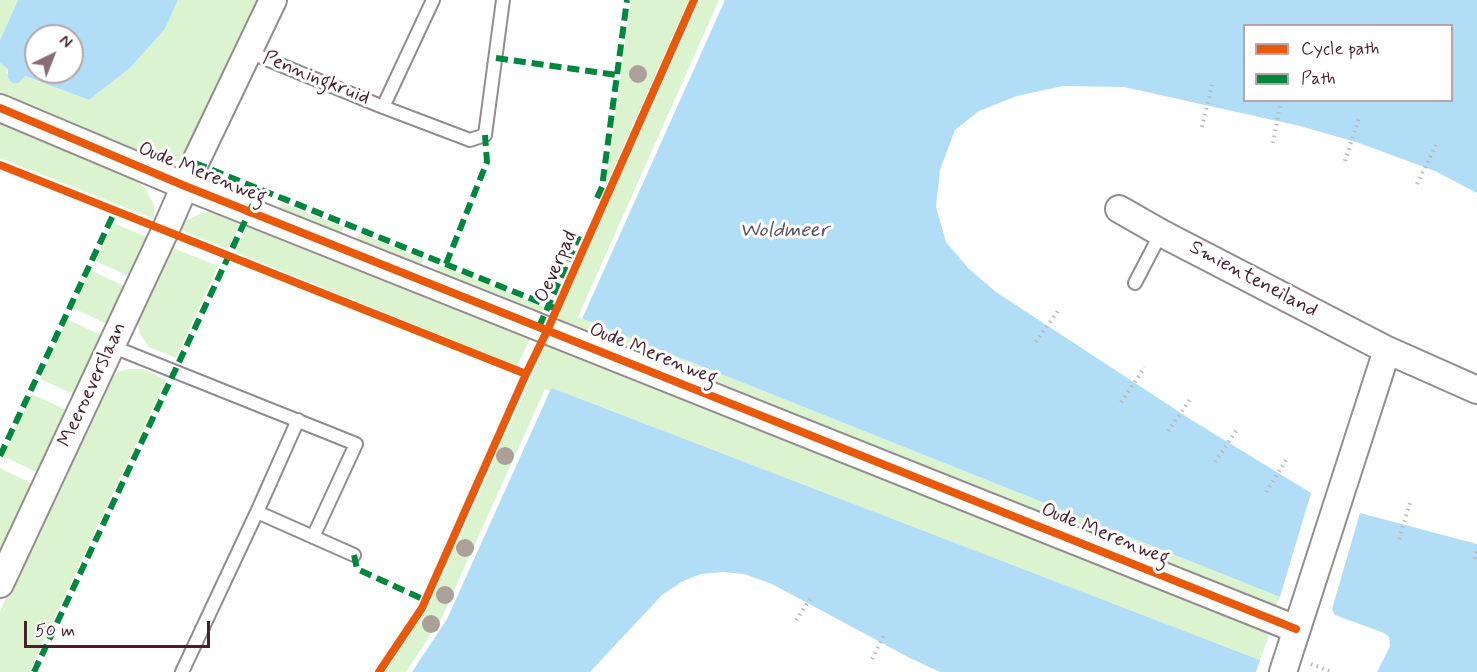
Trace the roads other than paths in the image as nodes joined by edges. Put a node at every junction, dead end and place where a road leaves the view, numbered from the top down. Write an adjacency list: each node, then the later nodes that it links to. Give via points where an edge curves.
1 (273, 0): 4 (street, Penningkruid)
2 (433, 0): 5 (lane, Penningkruid)
3 (503, 0): 5 (lane, Penningkruid, via 485,135 470,140)
4 (249, 52): 5 (lane, Penningkruid); 7 (street, Penningkruid)
5 (383, 107)
6 (0, 108): 7 (street, Oude Merenweg)
7 (185, 186): 11 (street, Meeroeverslaan); 19 (street, Oude Merenweg)
8 (1119, 209): 9 (street, Smienteneiland)
9 (1161, 233): 10 (lane); 12 (street, Smienteneiland)
10 (1135, 283)
11 (111, 346): 14 (lane); 18 (street, Meeroeverslaan)
12 (1387, 350): 13 (street, Smienteneiland); 19 (street)
13 (1477, 390)
14 (298, 420): 15 (lane); 16 (lane, via 356,444)
15 (257, 512): 16 (lane); 20 (lane)
16 (313, 537): 17 (lane)
17 (354, 555)
18 (0, 584)
19 (1296, 629): 21 (street)
20 (182, 672)
21 (1283, 672)

